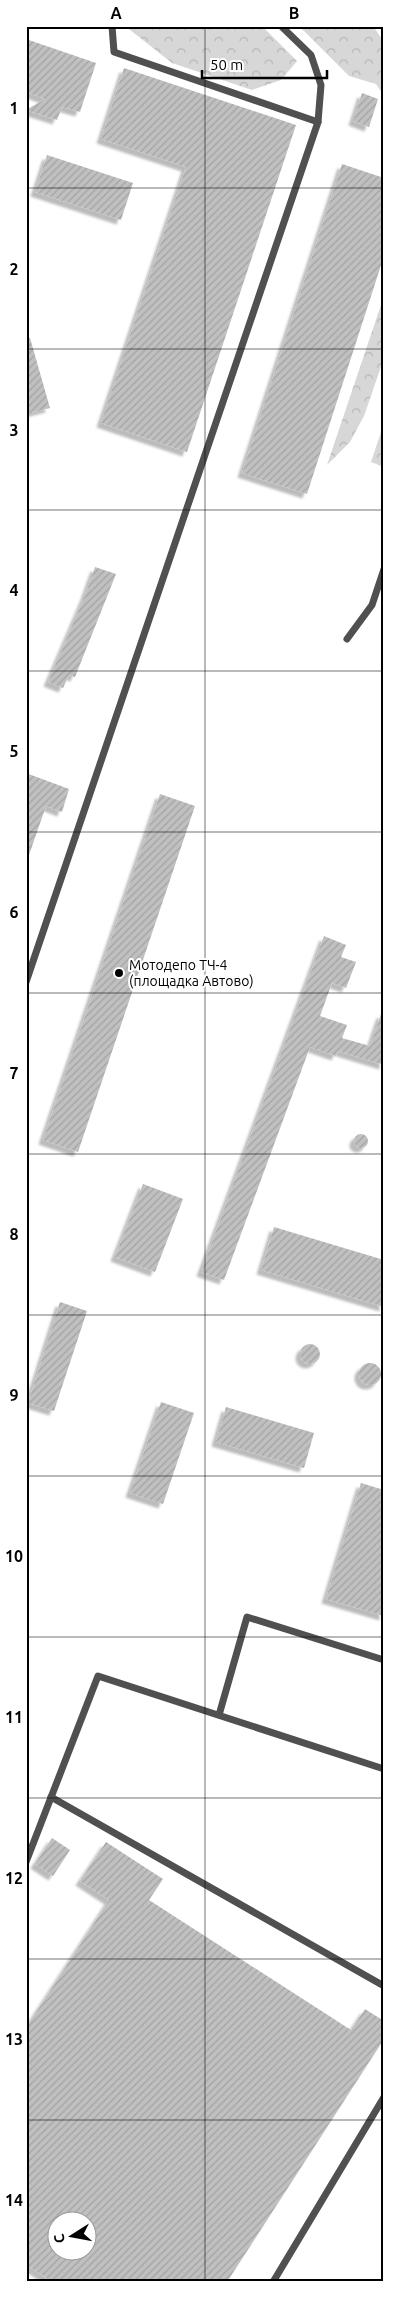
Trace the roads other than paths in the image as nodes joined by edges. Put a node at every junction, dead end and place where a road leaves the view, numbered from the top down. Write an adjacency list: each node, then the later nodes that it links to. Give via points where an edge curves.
1 (112, 26): 3 (lane, via 114,52)
2 (281, 26): 3 (lane, via 311,55 320,85)
3 (318, 122): 6 (lane)
4 (384, 569): 5 (lane, via 372,605)
5 (347, 639)
6 (26, 982)
7 (384, 1660): 8 (lane, via 246,1618)
8 (219, 1715): 9 (lane); 10 (lane, via 98,1676)
9 (384, 1769)
10 (51, 1797): 11 (lane); 12 (lane)
11 (26, 1862)
12 (384, 1986)
13 (384, 2097): 14 (lane)
14 (273, 2282)

